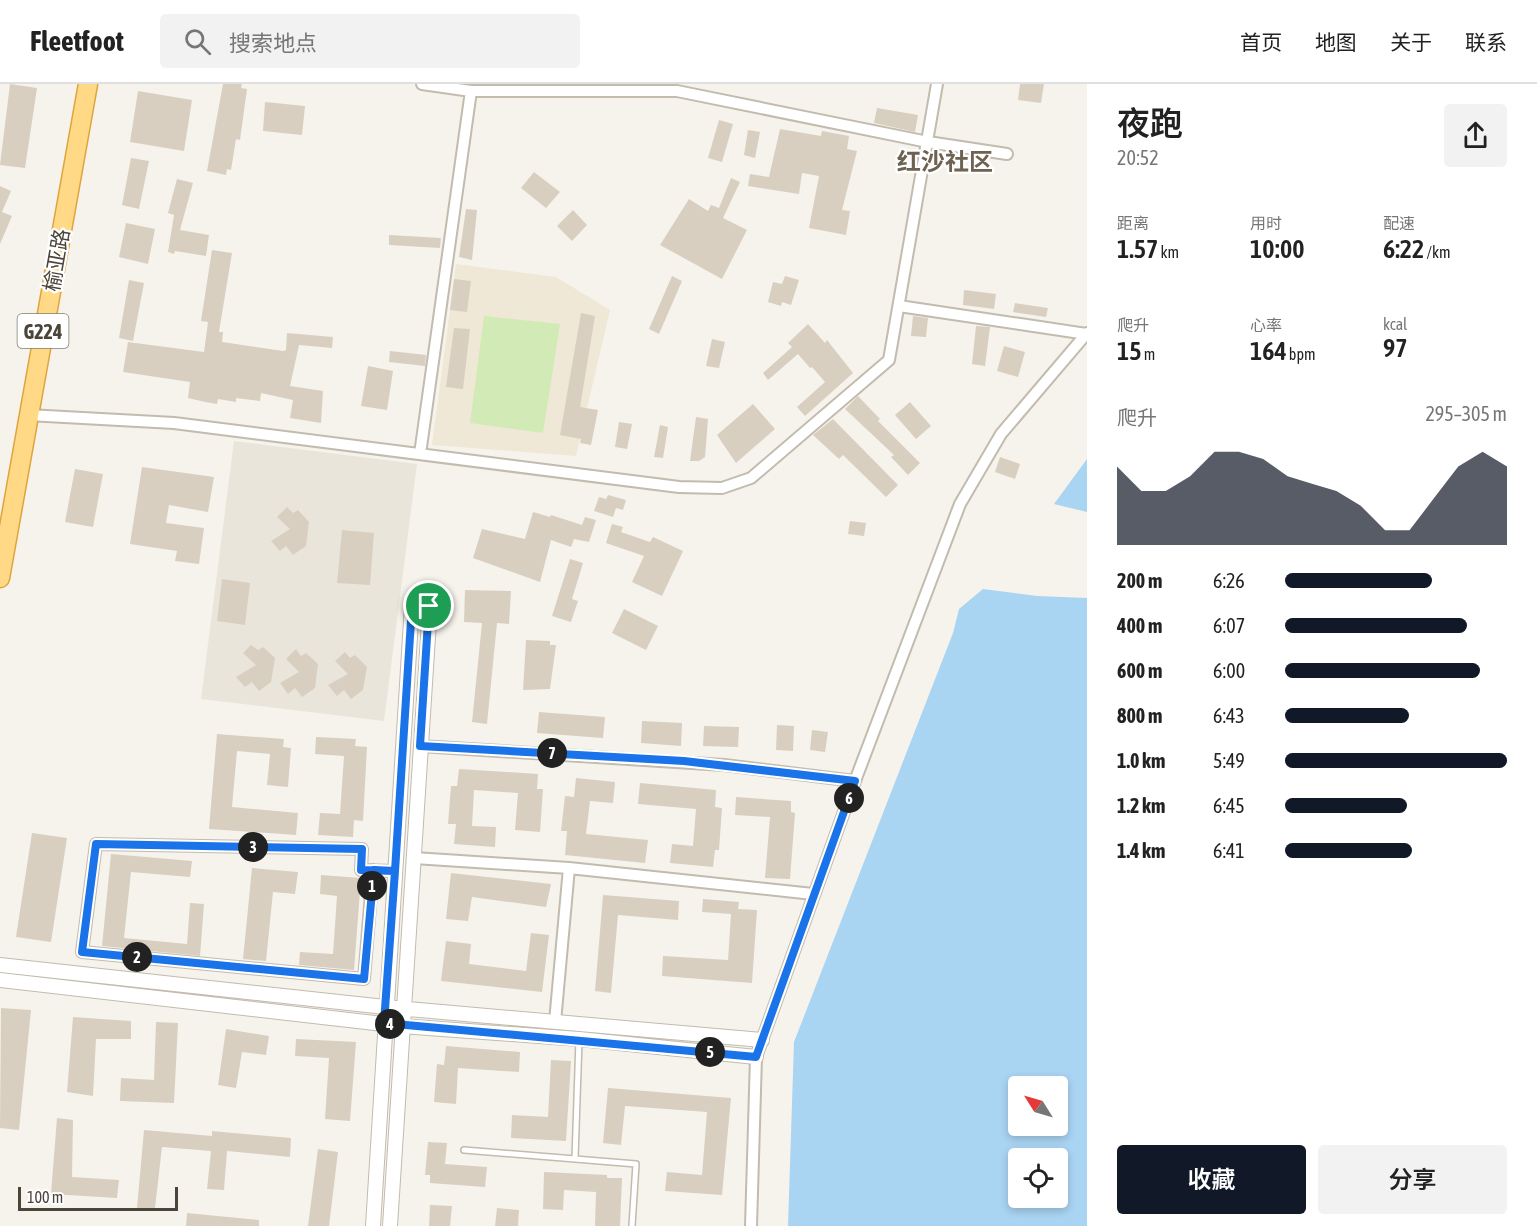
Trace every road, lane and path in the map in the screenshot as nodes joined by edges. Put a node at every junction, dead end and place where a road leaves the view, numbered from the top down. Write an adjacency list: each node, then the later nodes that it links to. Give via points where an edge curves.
1 (77, 84): 12 (highway, 榆亚路 / G224)
2 (88, 84): 10 (highway, 榆亚路 / G224)
3 (422, 84): 5 (street)
4 (937, 84): 6 (street)
5 (471, 91): 6 (street, via 677,91); 11 (street)
6 (928, 142): 7 (street); 8 (street)
7 (1007, 154)
8 (899, 306): 9 (street); 11 (street, via 890,360 751,478 722,488 679,488)
9 (1087, 334): 15 (street, via 1001,434 960,504)
10 (28, 415): 11 (street, via 174,423); 13 (highway, 榆亚路 / G224)
11 (420, 454)
12 (0, 514)
13 (0, 578)
14 (420, 746): 15 (street, via 714,764); 16 (street); 19 (street, via 429,606 412,605)
15 (855, 781): 20 (street)
16 (414, 858): 17 (street); 24 (street)
17 (569, 868): 20 (street); 25 (street)
18 (374, 870): 18 (street, via 361,870 362,849 96,844 82,952 364,979); 19 (street)
19 (395, 871): 23 (street)
20 (813, 894): 29 (street)
21 (0, 965): 23 (street)
22 (0, 980): 26 (street)
23 (385, 1008): 24 (street); 26 (street)
24 (402, 1009): 25 (street); 27 (street)
25 (555, 1022): 29 (street)
26 (384, 1023): 27 (street); 33 (street)
27 (401, 1026): 28 (street); 34 (street)
28 (579, 1039): 30 (street); 32 (lane)
29 (762, 1040): 30 (street)
30 (756, 1057): 36 (street)
31 (464, 1150): 32 (lane)
32 (575, 1158): 35 (lane, via 636,1164)
33 (373, 1226)
34 (390, 1226)
35 (632, 1226)
36 (751, 1226)

